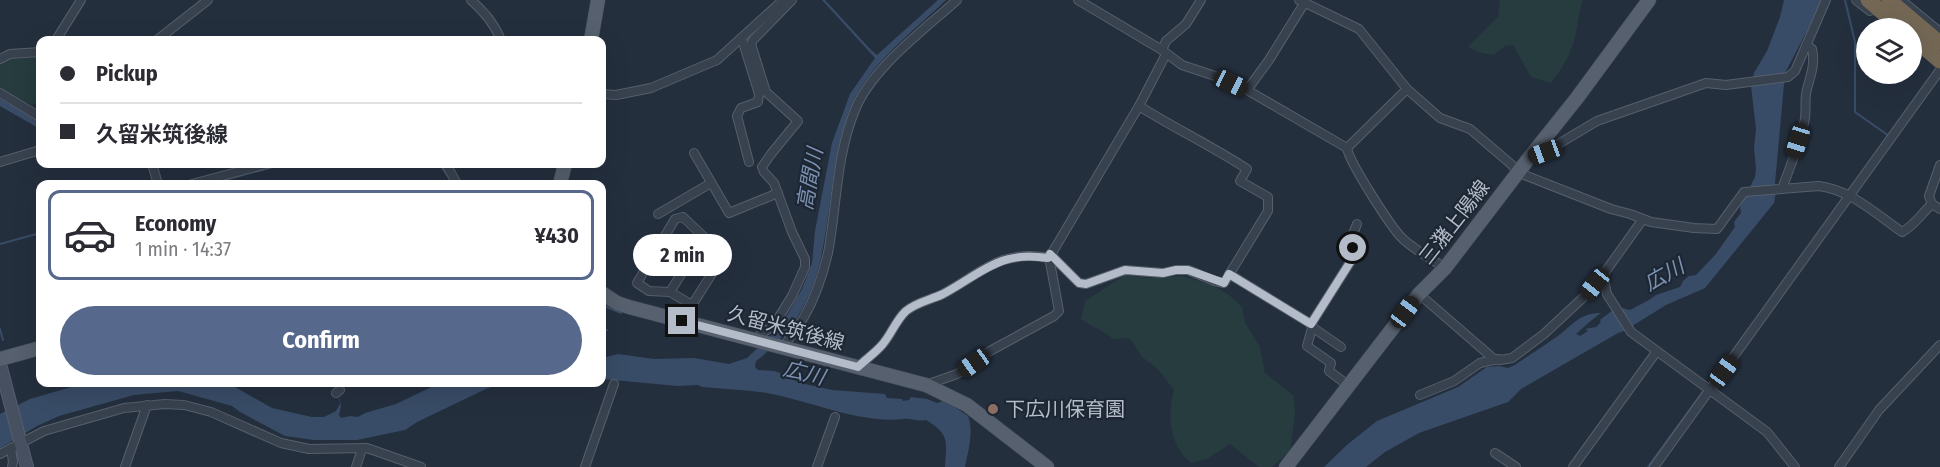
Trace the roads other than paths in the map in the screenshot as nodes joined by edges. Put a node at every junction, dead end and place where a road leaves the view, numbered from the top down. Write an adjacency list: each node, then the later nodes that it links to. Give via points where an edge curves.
1 (81, 0): 20 (street)
2 (208, 0): 21 (street)
3 (471, 0): 22 (street, via 486,14)
4 (598, 0): 23 (main road)
5 (783, 0): 24 (street)
6 (792, 0): 52 (street, via 751,44 766,92 798,121 762,167)
7 (957, 0): 71 (street, via 889,62 856,108 840,159 824,268 811,304)
8 (1080, 0): 29 (street)
9 (1201, 0): 29 (street, via 1186,24 1166,40)
10 (1649, 0): 43 (main road, 三潴上陽線)
11 (1826, 0): 26 (street)
12 (1856, 0): 17 (street)
13 (1868, 0): 18 (highway)
14 (1889, 0): 25 (highway)
15 (1901, 0): 19 (street)
16 (1302, 1): 34 (street, via 1359,29); 35 (street)
17 (1878, 18)
18 (1889, 18)
19 (1940, 32)
20 (58, 36)
21 (162, 36)
22 (499, 36)
23 (592, 36)
24 (742, 39): 37 (street, via 717,60 651,88); 45 (street, via 759,94 758,102 741,108 737,116)
25 (1940, 43)
26 (1806, 45): 43 (street, via 1795,71 1788,77 1726,85 1706,83 1597,121); 51 (street, via 1812,49 1814,59 1805,118)
27 (1922, 45): 32 (highway)
28 (36, 52): 31 (street, via 10,54)
29 (1164, 52): 35 (street, via 1182,65); 38 (street)
30 (1922, 54): 33 (street)
31 (0, 59)
32 (1940, 61)
33 (1940, 70): 53 (street)
34 (1407, 89): 40 (street); 48 (street, via 1440,118 1470,129)
35 (1247, 90): 40 (street)
36 (0, 93): 39 (street)
37 (606, 94)
38 (1139, 106): 58 (street); 61 (street, via 1247,169 1240,181 1268,197 1268,211)
39 (36, 115)
40 (1347, 148): 60 (street, via 1361,178 1402,238)
41 (36, 151): 44 (street)
42 (694, 153): 50 (street)
43 (1528, 158): 48 (main road, 三潴上陽線)
44 (0, 162)
45 (749, 162)
46 (1940, 165): 54 (street, via 1929,196)
47 (252, 168): 49 (street)
48 (1518, 172): 56 (street); 60 (main road, 三潴上陽線)
49 (207, 180)
50 (711, 183): 52 (street, via 729,213); 55 (street)
51 (1781, 189): 53 (street, via 1819,186); 56 (street, via 1744,192 1717,229)
52 (778, 193): 69 (street, via 805,267 774,325)
53 (1850, 195): 54 (street, via 1902,232 1920,214); 82 (street)
54 (1936, 206)
55 (658, 214)
56 (1643, 219): 62 (street)
57 (1357, 224): 68 (street, via 1350,241 1354,256)
58 (1050, 258): 61 (street, via 1079,283 1086,284 1125,270 1188,270 1224,283); 78 (street, via 1005,258 956,287 920,302 904,312 882,345); 80 (street, via 1059,311 957,374)
59 (718, 264): 66 (street)
60 (1445, 268): 64 (main road, 三潴上陽線)
61 (1229, 274): 68 (street)
62 (1603, 275): 74 (street, via 1607,294 1631,332); 76 (street, via 1544,334 1512,358)
63 (670, 292): 63 (street, via 704,237 683,217 675,219 637,283 649,291); 66 (street)
64 (1419, 294): 76 (street); 81 (main road, 三潴上陽線)
65 (606, 296): 67 (main road, 久留米筑後線, via 616,303)
66 (692, 305): 67 (street)
67 (682, 321): 69 (main road, 久留米筑後線)
68 (1311, 325): 72 (street); 81 (street, via 1307,346 1331,363 1329,371)
69 (756, 341): 71 (main road, 久留米筑後線)
70 (1940, 345): 103 (street, via 1879,410)
71 (782, 346): 78 (main road, 久留米筑後線)
72 (1341, 347)
73 (36, 349): 75 (main road)
74 (1657, 351): 82 (street); 100 (street)
75 (0, 359)
76 (1498, 360): 83 (street, via 1480,363 1454,381)
77 (0, 364): 86 (street)
78 (858, 367): 80 (main road, 久留米筑後線)
79 (615, 384): 95 (street)
80 (926, 385): 97 (main road, 久留米筑後線, via 967,405)
81 (1349, 386): 98 (main road, 三潴上陽線)
82 (1707, 388): 101 (street); 102 (street, via 1767,432)
83 (1420, 395)
84 (147, 405): 86 (street, via 44,431); 87 (street, via 184,405 211,412 282,443 309,449); 92 (street)
85 (835, 417): 96 (street)
86 (17, 444): 89 (street); 90 (street); 91 (street)
87 (362, 449): 93 (street); 94 (street)
88 (1495, 453): 99 (street)
89 (0, 454)
90 (12, 467)
91 (27, 467)
92 (125, 467)
93 (356, 467)
94 (421, 467)
95 (585, 467)
96 (817, 467)
97 (1047, 467)
98 (1286, 467)
99 (1516, 467)
100 (1573, 467)
101 (1654, 467)
102 (1795, 467)
103 (1839, 467)

